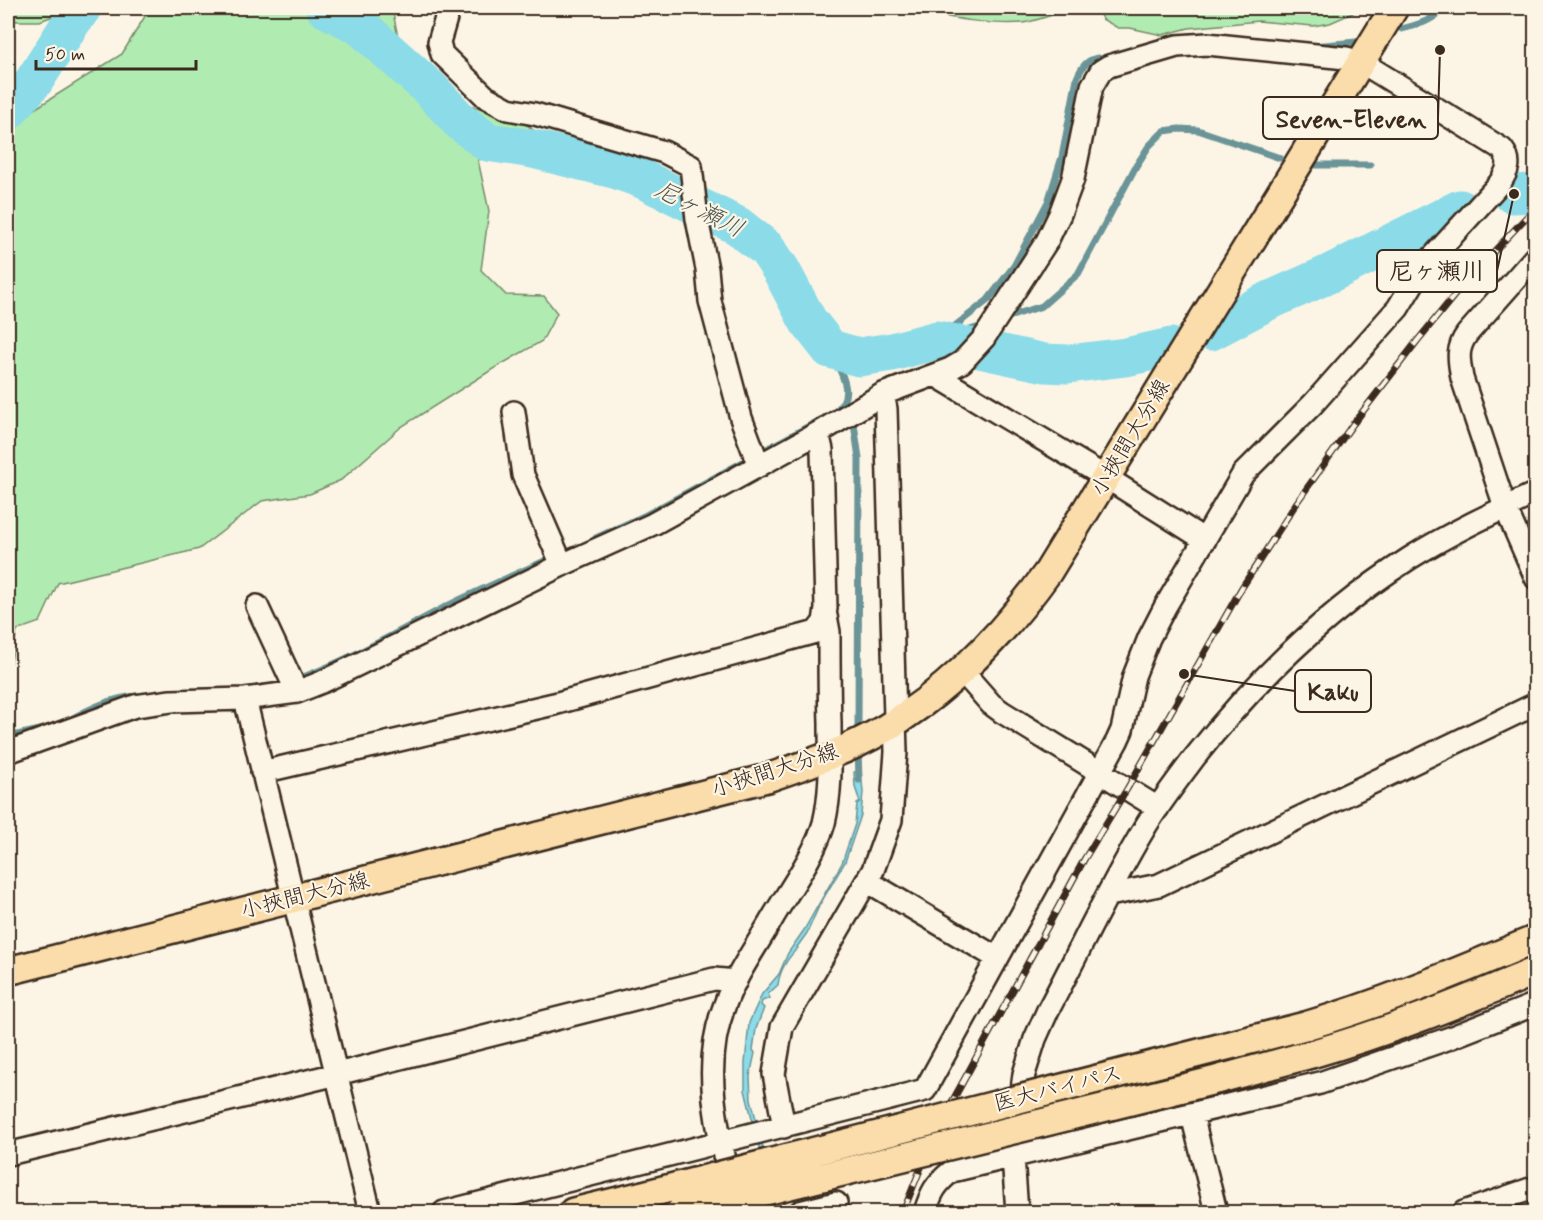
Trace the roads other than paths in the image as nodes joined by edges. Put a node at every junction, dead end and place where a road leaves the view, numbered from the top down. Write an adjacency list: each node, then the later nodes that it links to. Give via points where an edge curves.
1 (449, 8): 9 (street, via 439,42 442,54 486,97 508,109 664,152 692,165 716,329)
2 (1394, 8): 3 (main road, 小挾間大分線)
3 (1361, 62): 5 (street, via 1185,44 1118,62 1101,71 1089,94 1070,191 1047,241 970,355); 10 (main road, 小挾間大分線); 13 (street, via 1490,140 1507,156 1509,168 1421,270 1398,308 1313,404 1248,469)
4 (1536, 256): 12 (street, via 1459,348 1462,378)
5 (935, 375): 6 (street); 10 (street)
6 (874, 400): 8 (street); 22 (street, via 886,409)
7 (514, 412): 14 (street, via 523,475)
8 (818, 433): 9 (street); 17 (street, via 822,450)
9 (759, 466): 14 (street, via 652,524)
10 (1107, 478): 13 (street); 18 (main road, 小挾間大分線, via 1027,602)
11 (1536, 493): 12 (street)
12 (1505, 507): 15 (street); 27 (street, via 1409,559 1323,622 1238,705)
13 (1205, 540): 26 (street, via 1165,606 1141,656 1122,730)
14 (562, 565): 19 (street)
15 (1536, 578)
16 (257, 606): 19 (street)
17 (826, 616): 23 (street); 25 (street, via 820,628 811,634 554,704)
18 (962, 671): 22 (main road, 小挾間大分線); 26 (street, via 991,704)
19 (297, 692): 20 (street)
20 (245, 699): 24 (street, via 135,706); 25 (street)
21 (1536, 704): 29 (street, via 1159,885)
22 (895, 722): 23 (main road, 小挾間大分線); 28 (street, via 891,820)
23 (848, 747): 30 (main road, 小挾間大分線, via 767,778); 35 (street, via 819,837)
24 (8, 752)
25 (262, 772): 30 (street)
26 (1099, 773): 27 (street); 32 (street)
27 (1158, 808): 29 (street)
28 (867, 881): 32 (street); 39 (street, via 782,1027 774,1074)
29 (1109, 895): 42 (street, via 1035,1040 1024,1074)
30 (293, 899): 33 (main road, 小挾間大分線); 37 (street)
31 (1536, 939): 47 (main road, 医大バイパス, bridge, via 1409,992 1305,1026)
32 (997, 958): 39 (street, via 925,1090)
33 (8, 971)
34 (1536, 971): 48 (main road, 医大バイパス, bridge, via 1457,1005 1311,1054)
35 (736, 981): 37 (street, via 714,979); 40 (street, via 724,1006 714,1047 712,1088)
36 (1536, 1004): 38 (street, via 1320,1083)
37 (337, 1074): 41 (street); 45 (street)
38 (1191, 1115): 42 (street); 53 (street)
39 (784, 1126): 40 (street)
40 (722, 1143): 46 (street); 49 (street)
41 (8, 1154)
42 (1013, 1157): 51 (street, via 952,1171 939,1182); 52 (street)
43 (1536, 1187): 54 (street)
44 (836, 1203): 50 (street)
45 (370, 1212)
46 (444, 1212)
47 (573, 1212)
48 (680, 1212)
49 (738, 1212)
50 (800, 1212)
51 (925, 1212)
52 (1017, 1212)
53 (1216, 1212)
54 (1464, 1212)

